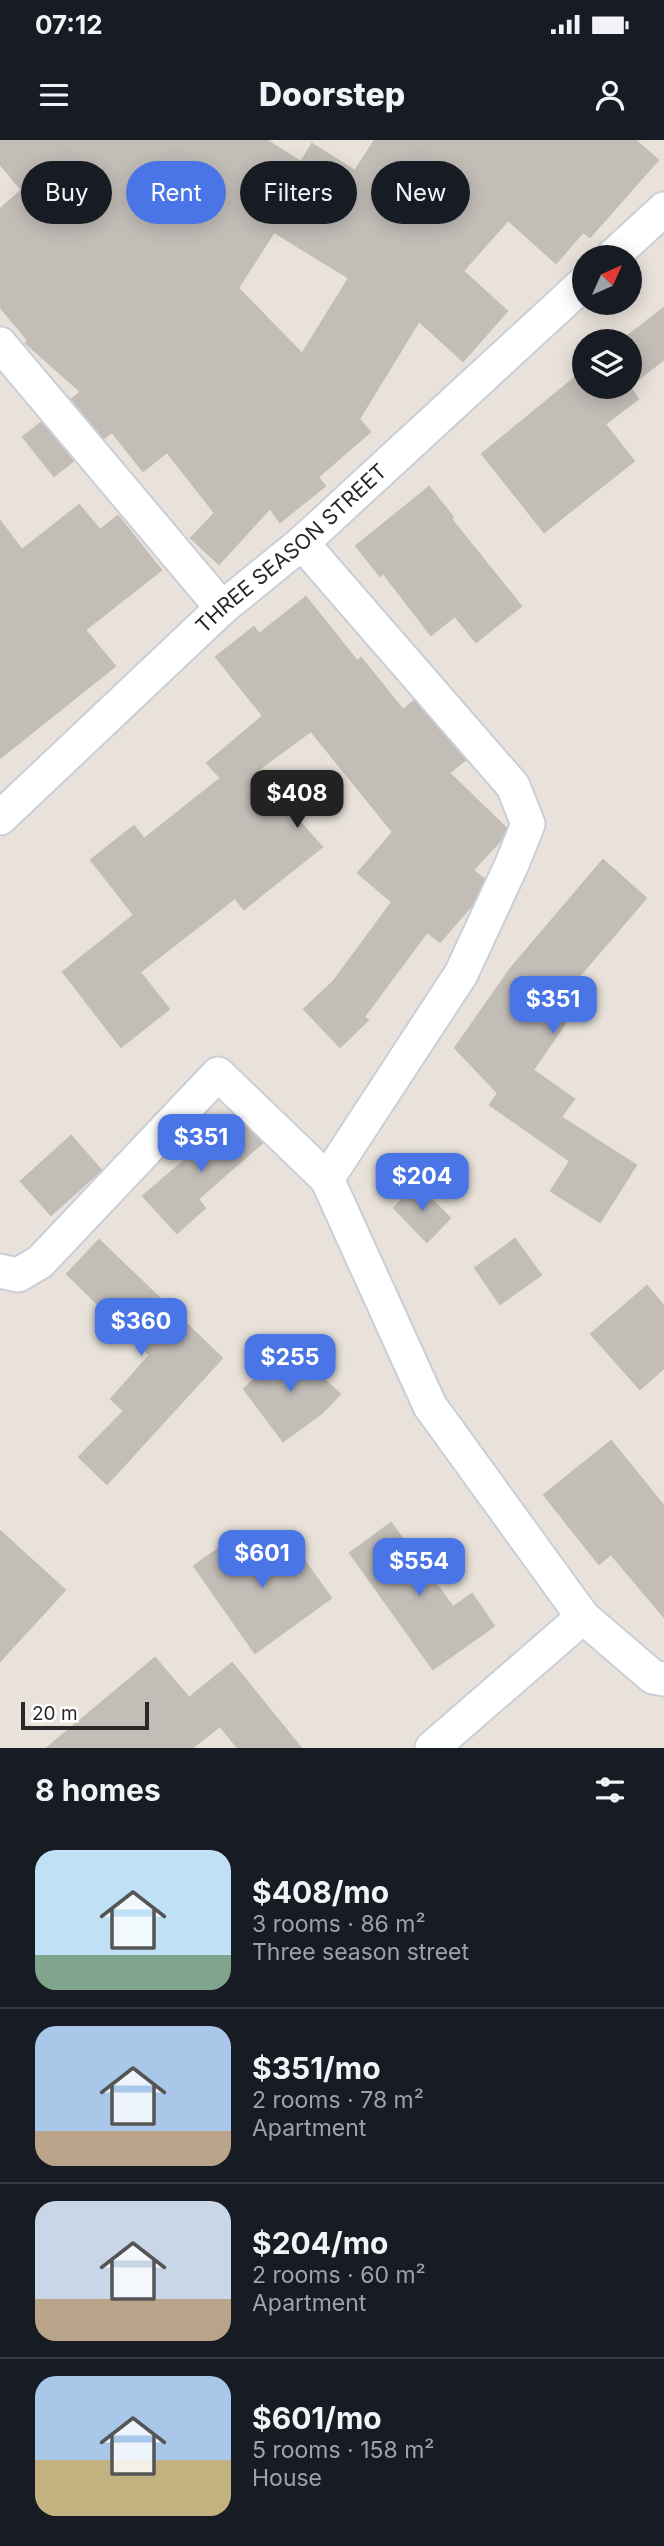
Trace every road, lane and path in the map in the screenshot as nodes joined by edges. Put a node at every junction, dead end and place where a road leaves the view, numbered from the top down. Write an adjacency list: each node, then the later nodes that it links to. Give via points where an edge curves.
1 (664, 209): 2 (street)
2 (625, 245)
3 (572, 294): 5 (street, THREE SEASON STREET)
4 (0, 344): 6 (street)
5 (302, 543): 6 (street, THREE SEASON STREET); 8 (street, via 513,786 527,824 461,974)
6 (222, 608): 7 (street, THREE SEASON STREET)
7 (0, 817)
8 (327, 1179): 9 (street, via 218,1074 40,1262 18,1275); 10 (street, via 430,1406)
9 (0, 1271)
10 (583, 1617): 11 (street, via 653,1677); 12 (street)
11 (664, 1679)
12 (432, 1748)

